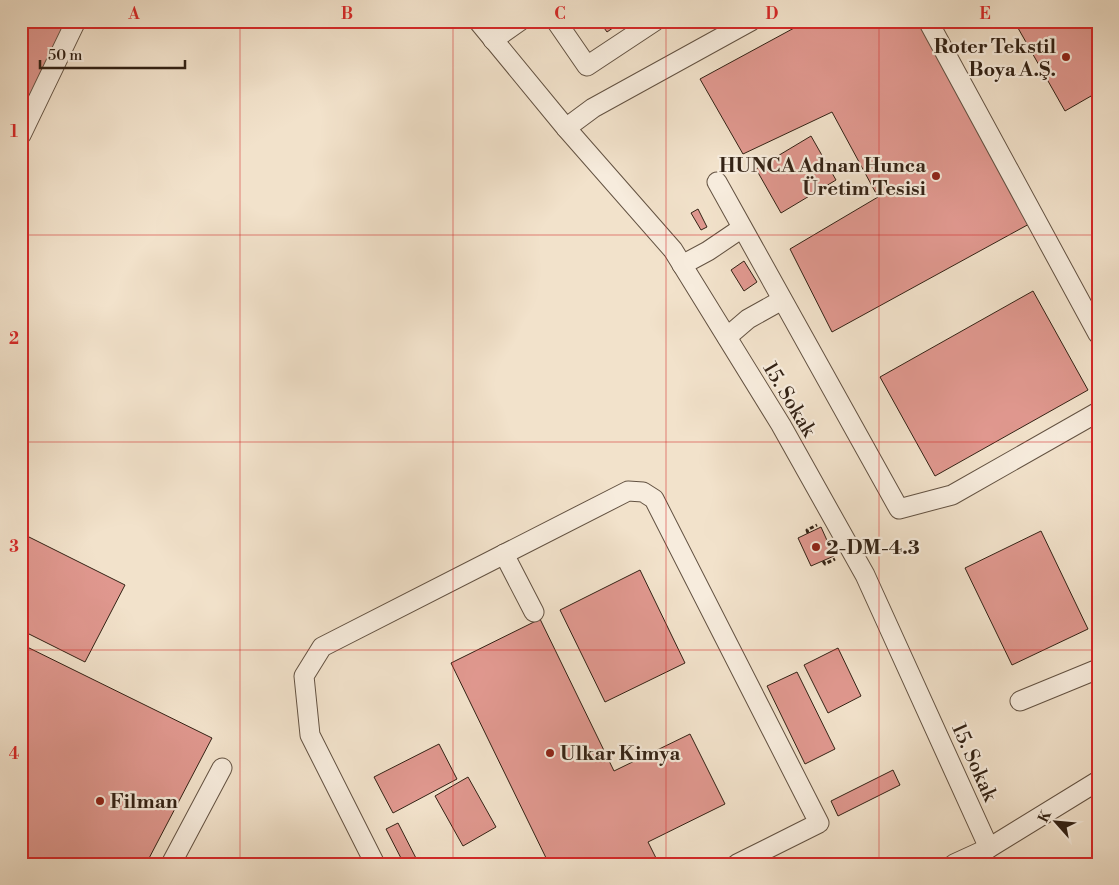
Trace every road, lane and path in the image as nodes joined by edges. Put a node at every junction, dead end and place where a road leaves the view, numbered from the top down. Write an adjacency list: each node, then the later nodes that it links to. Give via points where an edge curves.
1 (76, 21): 10 (street)
2 (478, 21): 8 (street, 15. Sokak)
3 (520, 21): 8 (street)
4 (556, 21): 5 (street, via 587,66)
5 (655, 21)
6 (751, 21): 9 (street, via 593,108)
7 (928, 21): 15 (street)
8 (493, 40): 9 (street, 15. Sokak)
9 (566, 128): 13 (street, 15. Sokak, via 673,250)
10 (21, 135)
11 (717, 182): 12 (street)
12 (742, 228): 13 (street); 14 (street)
13 (682, 265): 16 (street, 15. Sokak)
14 (782, 300): 16 (street, via 748,319); 17 (street, via 899,509 952,495)
15 (1098, 334)
16 (727, 338): 28 (street, 15. Sokak, via 781,425 865,576)
17 (1098, 412)
18 (822, 523): 19 (path, via 807,530)
19 (808, 533)
20 (504, 554): 23 (street); 30 (street, via 322,647 304,676 310,734); 31 (street, via 628,490 643,492 654,499 819,823)
21 (836, 559): 22 (path, via 825,564)
22 (823, 561)
23 (534, 612)
24 (1098, 669): 25 (street)
25 (1020, 701)
26 (222, 768): 29 (street)
27 (1098, 781): 28 (street)
28 (989, 848): 32 (street)
29 (170, 864)
30 (375, 864)
31 (737, 864)
32 (954, 864)

